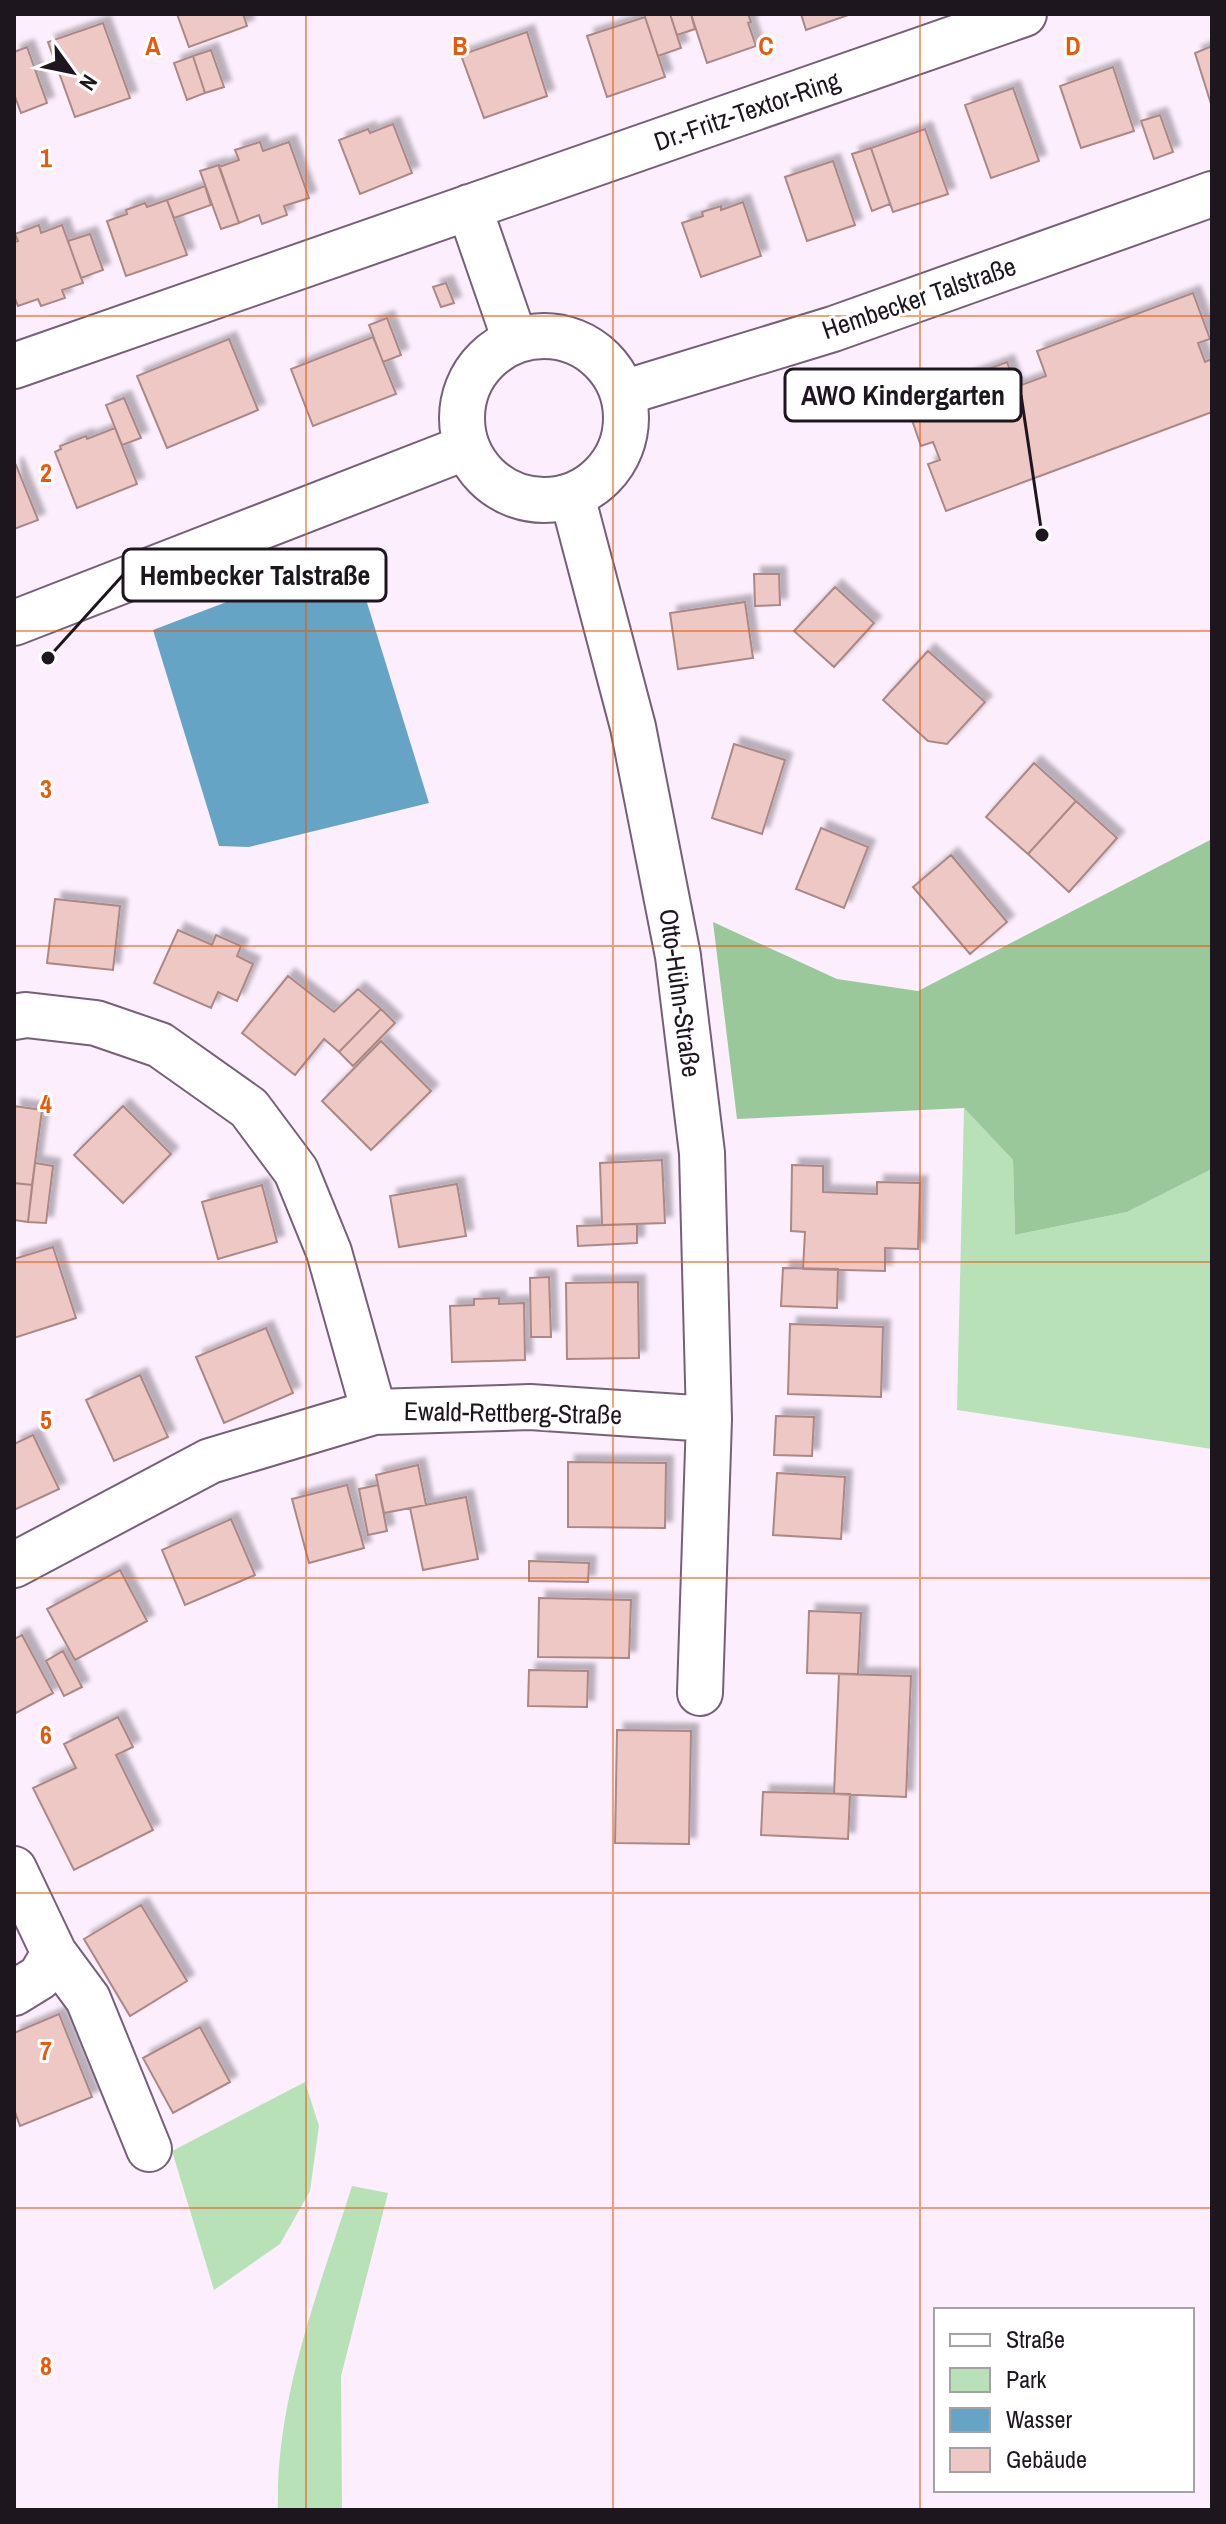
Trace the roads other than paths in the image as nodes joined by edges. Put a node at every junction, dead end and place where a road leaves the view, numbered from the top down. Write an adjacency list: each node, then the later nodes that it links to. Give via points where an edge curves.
1 (1024, 14): 3 (street, Dr.-Fritz-Textor-Ring)
2 (1212, 194): 6 (street, Hembecker Talstraße, via 833,329)
3 (469, 207): 4 (street); 5 (street, Dr.-Fritz-Textor-Ring)
4 (515, 340): 6 (street, via 541,335 568,338 592,350 611,369); 7 (street, via 480,366 466,391 462,419)
5 (14, 366)
6 (623, 393): 8 (street, via 626,421 621,448 606,472)
7 (467, 447): 8 (street, via 482,472 503,489 530,499); 9 (street)
8 (572, 496): 12 (street, Otto-Hühn-Straße, via 633,727 678,956 702,1153)
9 (14, 623)
10 (14, 1017): 11 (street, via 96,1023 160,1045 249,1108 296,1171 329,1252)
11 (374, 1412): 12 (street, Ewald-Rettberg-Straße, via 530,1407); 13 (street, Ewald-Rettberg-Straße, via 210,1461)
12 (709, 1419): 14 (street, Otto-Hühn-Straße)
13 (14, 1565)
14 (700, 1693)
15 (14, 1869): 16 (street)
16 (54, 1953): 17 (street, via 40,1977); 18 (street, via 88,1999)
17 (14, 1993)
18 (149, 2149)

